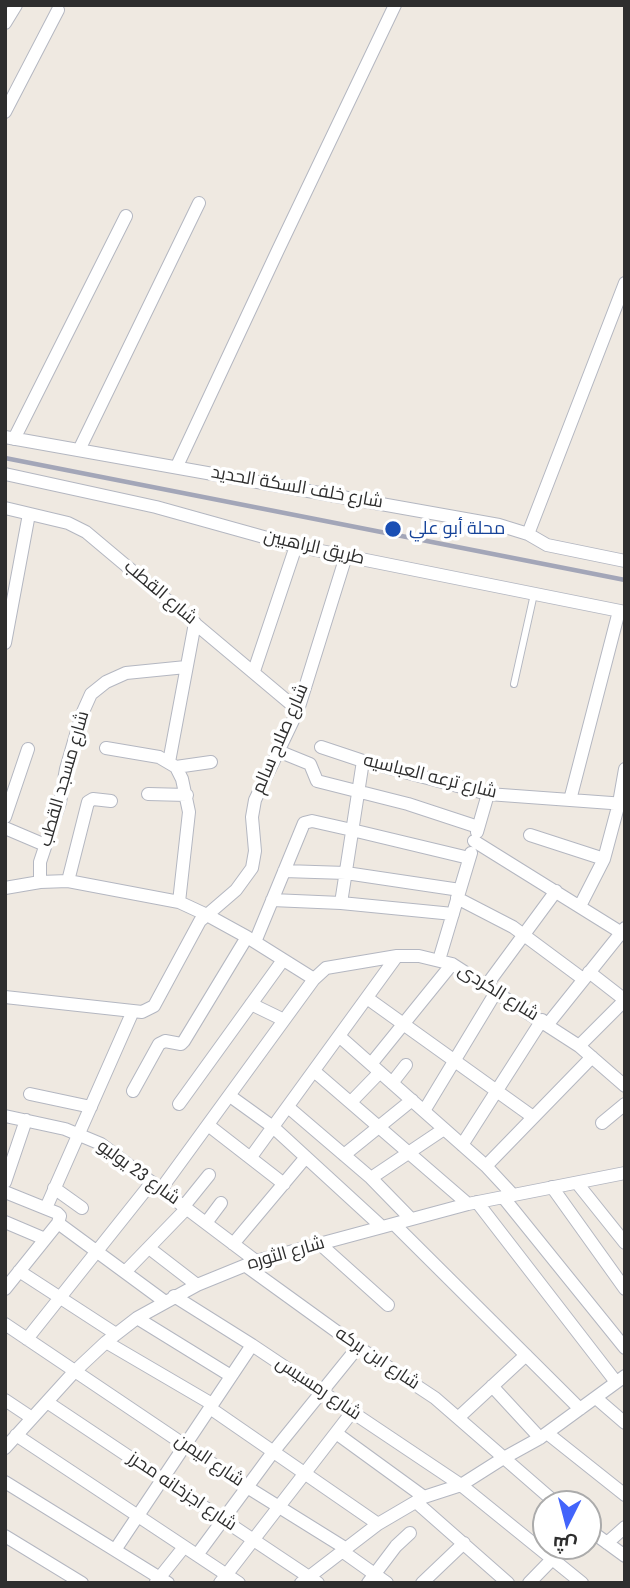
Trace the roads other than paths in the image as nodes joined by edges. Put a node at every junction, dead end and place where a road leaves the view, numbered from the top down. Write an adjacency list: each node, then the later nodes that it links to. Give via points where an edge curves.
1 (16, 5): 4 (street)
2 (396, 5): 11 (street)
3 (58, 10): 5 (street)
4 (5, 23)
5 (5, 112)
6 (199, 203): 10 (street)
7 (127, 216): 9 (street)
8 (623, 292): 15 (street)
9 (9, 438): 10 (street, شارع خلف السكة الحديد)
10 (79, 450): 11 (street, شارع خلف السكة الحديد)
11 (177, 466): 15 (street, شارع خلف السكة الحديد)
12 (5, 474): 16 (street, طريق الراهبين, via 156,507)
13 (5, 508): 14 (street, شارع القطب)
14 (29, 514): 19 (street); 22 (street, شارع القطب, via 68,523 86,533)
15 (528, 534): 18 (street, شارع خلف السكة الحديد, via 547,545)
16 (296, 546): 17 (street, طريق الراهبين); 25 (street)
17 (346, 556): 20 (street, طريق الراهبين); 27 (street, شارع صلاح سالم)
18 (625, 561)
19 (11, 579): 23 (street)
20 (534, 594): 21 (street, طريق الراهبين); 26 (lane)
21 (622, 611): 40 (street)
22 (195, 623): 24 (street); 25 (street, شارع القطب)
23 (5, 643)
24 (186, 667): 34 (street); 49 (street, شارع مسجد القطب, via 126,673 91,694)
25 (254, 671): 27 (street, شارع القطب)
26 (514, 684)
27 (298, 710): 31 (street, شارع صلاح سالم)
28 (321, 747): 32 (street, شارع ترعه العباسيه)
29 (28, 748): 43 (street)
30 (106, 748): 34 (street)
31 (278, 751): 36 (street, via 310,764 317,781); 64 (street, شارع صلاح سالم, via 255,800 252,868 236,890)
32 (363, 761): 36 (street); 38 (street, شارع ترعه العباسيه)
33 (211, 762): 34 (street)
34 (172, 764): 39 (street)
35 (625, 769): 42 (street)
36 (358, 791): 44 (street); 46 (street)
37 (148, 794): 39 (street)
38 (488, 794): 40 (street, شارع ترعه العباسيه); 44 (street)
39 (187, 795): 60 (street)
40 (570, 800): 42 (street, شارع ترعه العباسيه)
41 (111, 801): 54 (street, via 88,802)
42 (622, 804): 51 (street)
43 (5, 817)
44 (478, 827): 48 (street)
45 (5, 828): 49 (street)
46 (352, 830): 50 (street); 52 (street, via 304,823); 53 (street)
47 (530, 835): 51 (street)
48 (474, 841): 50 (street); 57 (street)
49 (45, 845): 55 (street, شارع مسجد القطب)
50 (469, 858): 58 (street)
51 (604, 859): 62 (street)
52 (284, 872): 53 (street); 59 (street)
53 (346, 873): 58 (street); 61 (street)
54 (68, 881): 55 (street); 60 (street)
55 (40, 882): 56 (street)
56 (5, 888)
57 (556, 891): 62 (street); 66 (street)
58 (458, 894): 63 (street); 66 (street)
59 (272, 900): 61 (street); 67 (street)
60 (179, 902): 64 (street)
61 (341, 903): 63 (street)
62 (580, 906): 65 (street)
63 (453, 914): 70 (street)
64 (207, 915): 67 (street); 79 (street, شارع صلاح سالم, via 160,999)
65 (624, 932): 72 (street)
66 (523, 935): 72 (street); 74 (street)
67 (251, 940): 69 (street); 93 (street, via 184,1041 162,1041)
68 (397, 956): 70 (street, شارع الكردى); 73 (street, شارع الكردى, via 326,968); 76 (street)
69 (283, 960): 73 (street); 78 (street)
70 (439, 960): 71 (street, شارع الكردى)
71 (452, 964): 74 (street, شارع الكردى); 82 (street)
72 (586, 976): 77 (street); 81 (street)
73 (314, 979): 80 (street)
74 (491, 988): 81 (street, شارع الكردى); 86 (street)
75 (5, 997): 79 (street)
76 (367, 998): 82 (street); 83 (street)
77 (625, 1000): 84 (street)
78 (251, 1004): 80 (street); 98 (street)
79 (137, 1012): 100 (street)
80 (284, 1020): 95 (street)
81 (545, 1022): 84 (street, شارع الكردى); 92 (street)
82 (404, 1024): 86 (street); 88 (street)
83 (339, 1036): 88 (street); 89 (street)
84 (579, 1046): 85 (street, شارع الكردى)
85 (592, 1057): 91 (street, شارع الكردى); 104 (street)
86 (454, 1060): 92 (street); 102 (street)
87 (406, 1065): 90 (street)
88 (376, 1068): 90 (street); 97 (street)
89 (314, 1071): 97 (street); 101 (street)
90 (392, 1083): 96 (street)
91 (625, 1086)
92 (496, 1090): 104 (street); 112 (street)
93 (133, 1091)
94 (30, 1094): 100 (street)
95 (230, 1096): 107 (street); 108 (street)
96 (412, 1100): 102 (street); 109 (street)
97 (351, 1102): 109 (street)
98 (179, 1104)
99 (625, 1104): 106 (street)
100 (91, 1107): 111 (street)
101 (288, 1107): 108 (street); 114 (street)
102 (424, 1111): 110 (street)
103 (5, 1116): 105 (street, شارع 23 يوليو)
104 (533, 1117): 117 (street)
105 (26, 1120): 111 (street, شارع 23 يوليو); 121 (street)
106 (602, 1123)
107 (208, 1125): 115 (street); 124 (street)
108 (273, 1127): 115 (street); 116 (street)
109 (379, 1127): 113 (street); 114 (street)
110 (444, 1129): 112 (street); 113 (street)
111 (79, 1134): 124 (street, شارع 23 يوليو, via 101,1144); 125 (street)
112 (462, 1145): 117 (street)
113 (410, 1153): 120 (street); 130 (street)
114 (344, 1155): 120 (street)
115 (251, 1157): 123 (street)
116 (306, 1157): 123 (street); 138 (street)
117 (486, 1166): 128 (street)
118 (625, 1173): 122 (street, شارع الثوره)
119 (209, 1175): 131 (street)
120 (371, 1178): 134 (street)
121 (5, 1182)
122 (577, 1183): 126 (street, شارع الثوره); 140 (street)
123 (284, 1184): 141 (street)
124 (156, 1185): 131 (street, شارع 23 يوليو); 144 (street)
125 (54, 1188): 132 (street); 133 (street)
126 (552, 1188): 128 (street, شارع الثوره); 150 (street)
127 (5, 1192): 132 (street)
128 (508, 1196): 130 (street, شارع الثوره); 160 (street)
129 (221, 1203): 137 (street)
130 (472, 1203): 134 (street, شارع الثوره); 164 (street)
131 (186, 1207): 137 (street, شارع 23 يوليو); 143 (street)
132 (46, 1208): 136 (street, شارع رمسيس, via 60,1216)
133 (82, 1208)
134 (411, 1219): 138 (street, شارع الثوره)
135 (5, 1222): 139 (street)
136 (58, 1223): 139 (street); 144 (street, شارع رمسيس)
137 (205, 1223): 141 (street, شارع 23 يوليو)
138 (388, 1226): 142 (street, شارع الثوره); 161 (street)
139 (45, 1239): 146 (street)
140 (625, 1243)
141 (233, 1244): 145 (street, شارع 23 يوليو)
142 (320, 1244): 145 (street, شارع الثوره); 153 (street)
143 (149, 1248): 147 (street); 148 (street)
144 (97, 1251): 147 (street, شارع رمسيس); 151 (street)
145 (251, 1264): 148 (street, شارع الثوره); 159 (street, شارع ابن بركه)
146 (19, 1271): 149 (street); 151 (street)
147 (126, 1271): 152 (street, شارع رمسيس)
148 (197, 1284): 152 (street, شارع الثوره)
149 (5, 1289)
150 (625, 1289)
151 (60, 1298): 156 (street); 157 (street)
152 (169, 1298): 154 (street, شارع الثوره); 158 (street, شارع رمسيس)
153 (388, 1305)
154 (137, 1318): 156 (street, شارع الثوره); 163 (street)
155 (5, 1324): 157 (street, شارع اليمن)
156 (111, 1338): 162 (street, شارع الثوره); 170 (street)
157 (27, 1339): 162 (street, شارع اليمن)
158 (252, 1345): 163 (street); 166 (street, شارع رمسيس)
159 (358, 1347): 166 (street); 173 (street, شارع ابن بركه)
160 (625, 1348)
161 (526, 1355): 165 (street); 171 (street)
162 (74, 1372): 169 (street, شارع الثوره); 179 (street, شارع اليمن)
163 (231, 1376): 170 (street)
164 (620, 1379): 167 (street)
165 (492, 1386): 173 (street); 178 (street)
166 (322, 1392): 172 (street, شارع رمسيس); 181 (street)
167 (596, 1398): 171 (street); 175 (street)
168 (5, 1400): 174 (street)
169 (47, 1402): 174 (street, شارع الثوره); 184 (street, شارع اجزخانه محرز)
170 (211, 1407): 179 (street); 181 (street)
171 (580, 1409): 178 (street)
172 (352, 1412): 176 (street); 186 (street, شارع رمسيس)
173 (459, 1417): 182 (street, شارع ابن بركه)
174 (32, 1418): 177 (street, شارع الثوره)
175 (625, 1423)
176 (336, 1433): 183 (street); 190 (street)
177 (16, 1435): 180 (street, شارع الثوره); 192 (street)
178 (543, 1435): 182 (street); 189 (street)
179 (186, 1445): 184 (street); 187 (street, شارع اليمن)
180 (5, 1448)
181 (273, 1452): 183 (street); 187 (street)
182 (502, 1458): 186 (street); 188 (street, شارع ابن بركه)
183 (304, 1473): 191 (street); 194 (street)
184 (163, 1478): 192 (street); 193 (street, شارع اجزخانه محرز)
185 (5, 1482): 204 (street)
186 (461, 1485): 190 (street); 200 (street, شارع رمسيس)
187 (247, 1487): 191 (street, شارع اليمن); 193 (street)
188 (540, 1490)
189 (625, 1495)
190 (420, 1500): 194 (street); 201 (street)
191 (279, 1506): 198 (street); 205 (street, شارع اليمن)
192 (138, 1517): 203 (street); 204 (street)
193 (223, 1520): 198 (street, شارع اجزخانه محرز); 206 (street)
194 (378, 1524): 205 (street)
195 (625, 1527): 202 (street)
196 (410, 1534): 210 (street)
197 (5, 1536): 214 (street)
198 (253, 1539): 211 (street); 213 (street, شارع اجزخانه محرز)
199 (602, 1539): 202 (street)
200 (532, 1541)
201 (464, 1543): 217 (street); 218 (street)
202 (607, 1543): 207 (street)
203 (184, 1547): 206 (street); 212 (street)
204 (115, 1550): 212 (street)
205 (343, 1550): 210 (street, شارع اليمن); 213 (street)
206 (197, 1555): 211 (street)
207 (625, 1556)
208 (552, 1560): 219 (street)
209 (556, 1560): 220 (street, شارع رمسيس)
210 (372, 1578): 216 (street, شارع اليمن)
211 (223, 1579): 215 (street)
212 (160, 1581)
213 (309, 1581)
214 (82, 1583)
215 (239, 1583)
216 (387, 1583)
217 (422, 1583)
218 (508, 1583)
219 (529, 1583)
220 (582, 1583)

